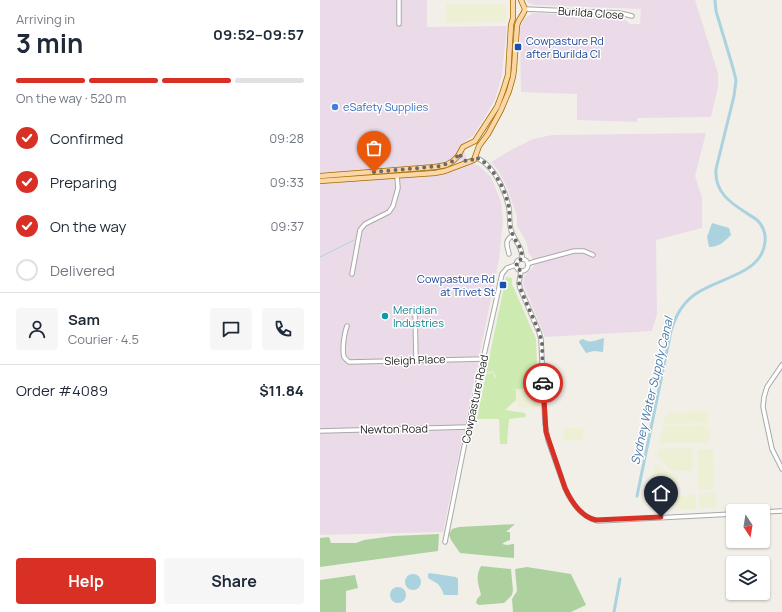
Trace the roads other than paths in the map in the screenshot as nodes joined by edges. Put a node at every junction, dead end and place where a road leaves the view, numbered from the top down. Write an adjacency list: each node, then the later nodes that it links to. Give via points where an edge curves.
1 (399, 0): 7 (street)
2 (513, 0): 4 (main road)
3 (523, 4): 4 (main road, via 517,3); 5 (main road); 6 (street, Burilda Close)
4 (513, 9): 5 (main road, via 516,15); 8 (main road, via 508,75 503,91 481,133)
5 (523, 14): 10 (main road, via 517,26 514,69 509,91)
6 (632, 16)
7 (399, 24)
8 (468, 146): 9 (main road); 10 (main road, via 474,148)
9 (460, 153): 11 (main road, via 462,159); 12 (main road, via 453,161 441,166)
10 (476, 156): 11 (main road); 15 (street, via 495,174 503,190)
11 (469, 162): 13 (main road, via 440,172)
12 (320, 176)
13 (397, 176): 14 (main road); 22 (street, via 398,188 389,212 365,224 360,230)
14 (320, 181)
15 (513, 235): 16 (street, via 507,241); 18 (street, via 521,249)
16 (509, 254)
17 (593, 255): 19 (street, via 584,251 574,251)
18 (522, 259): 19 (street); 20 (street, via 518,260)
19 (528, 264): 21 (street, via 526,270)
20 (516, 266): 21 (street); 25 (street, Cowpasture Road, via 507,268 502,274)
21 (521, 271): 35 (street, via 520,288 541,339 548,440 574,504 587,517 600,521)
22 (352, 274)
23 (415, 310): 27 (street)
24 (347, 326): 26 (street, via 344,336 344,355)
25 (484, 359): 27 (street, Sleigh Place); 30 (street, Cowpasture Road)
26 (347, 360): 27 (street, Sleigh Place); 28 (street)
27 (416, 360)
28 (343, 364)
29 (782, 366): 32 (street, via 767,387 763,402 772,449)
30 (468, 427): 31 (street, Newton Road); 36 (street, Cowpasture Road)
31 (320, 431)
32 (782, 469)
33 (782, 511): 34 (street)
34 (770, 512)
35 (726, 514)
36 (445, 542)

